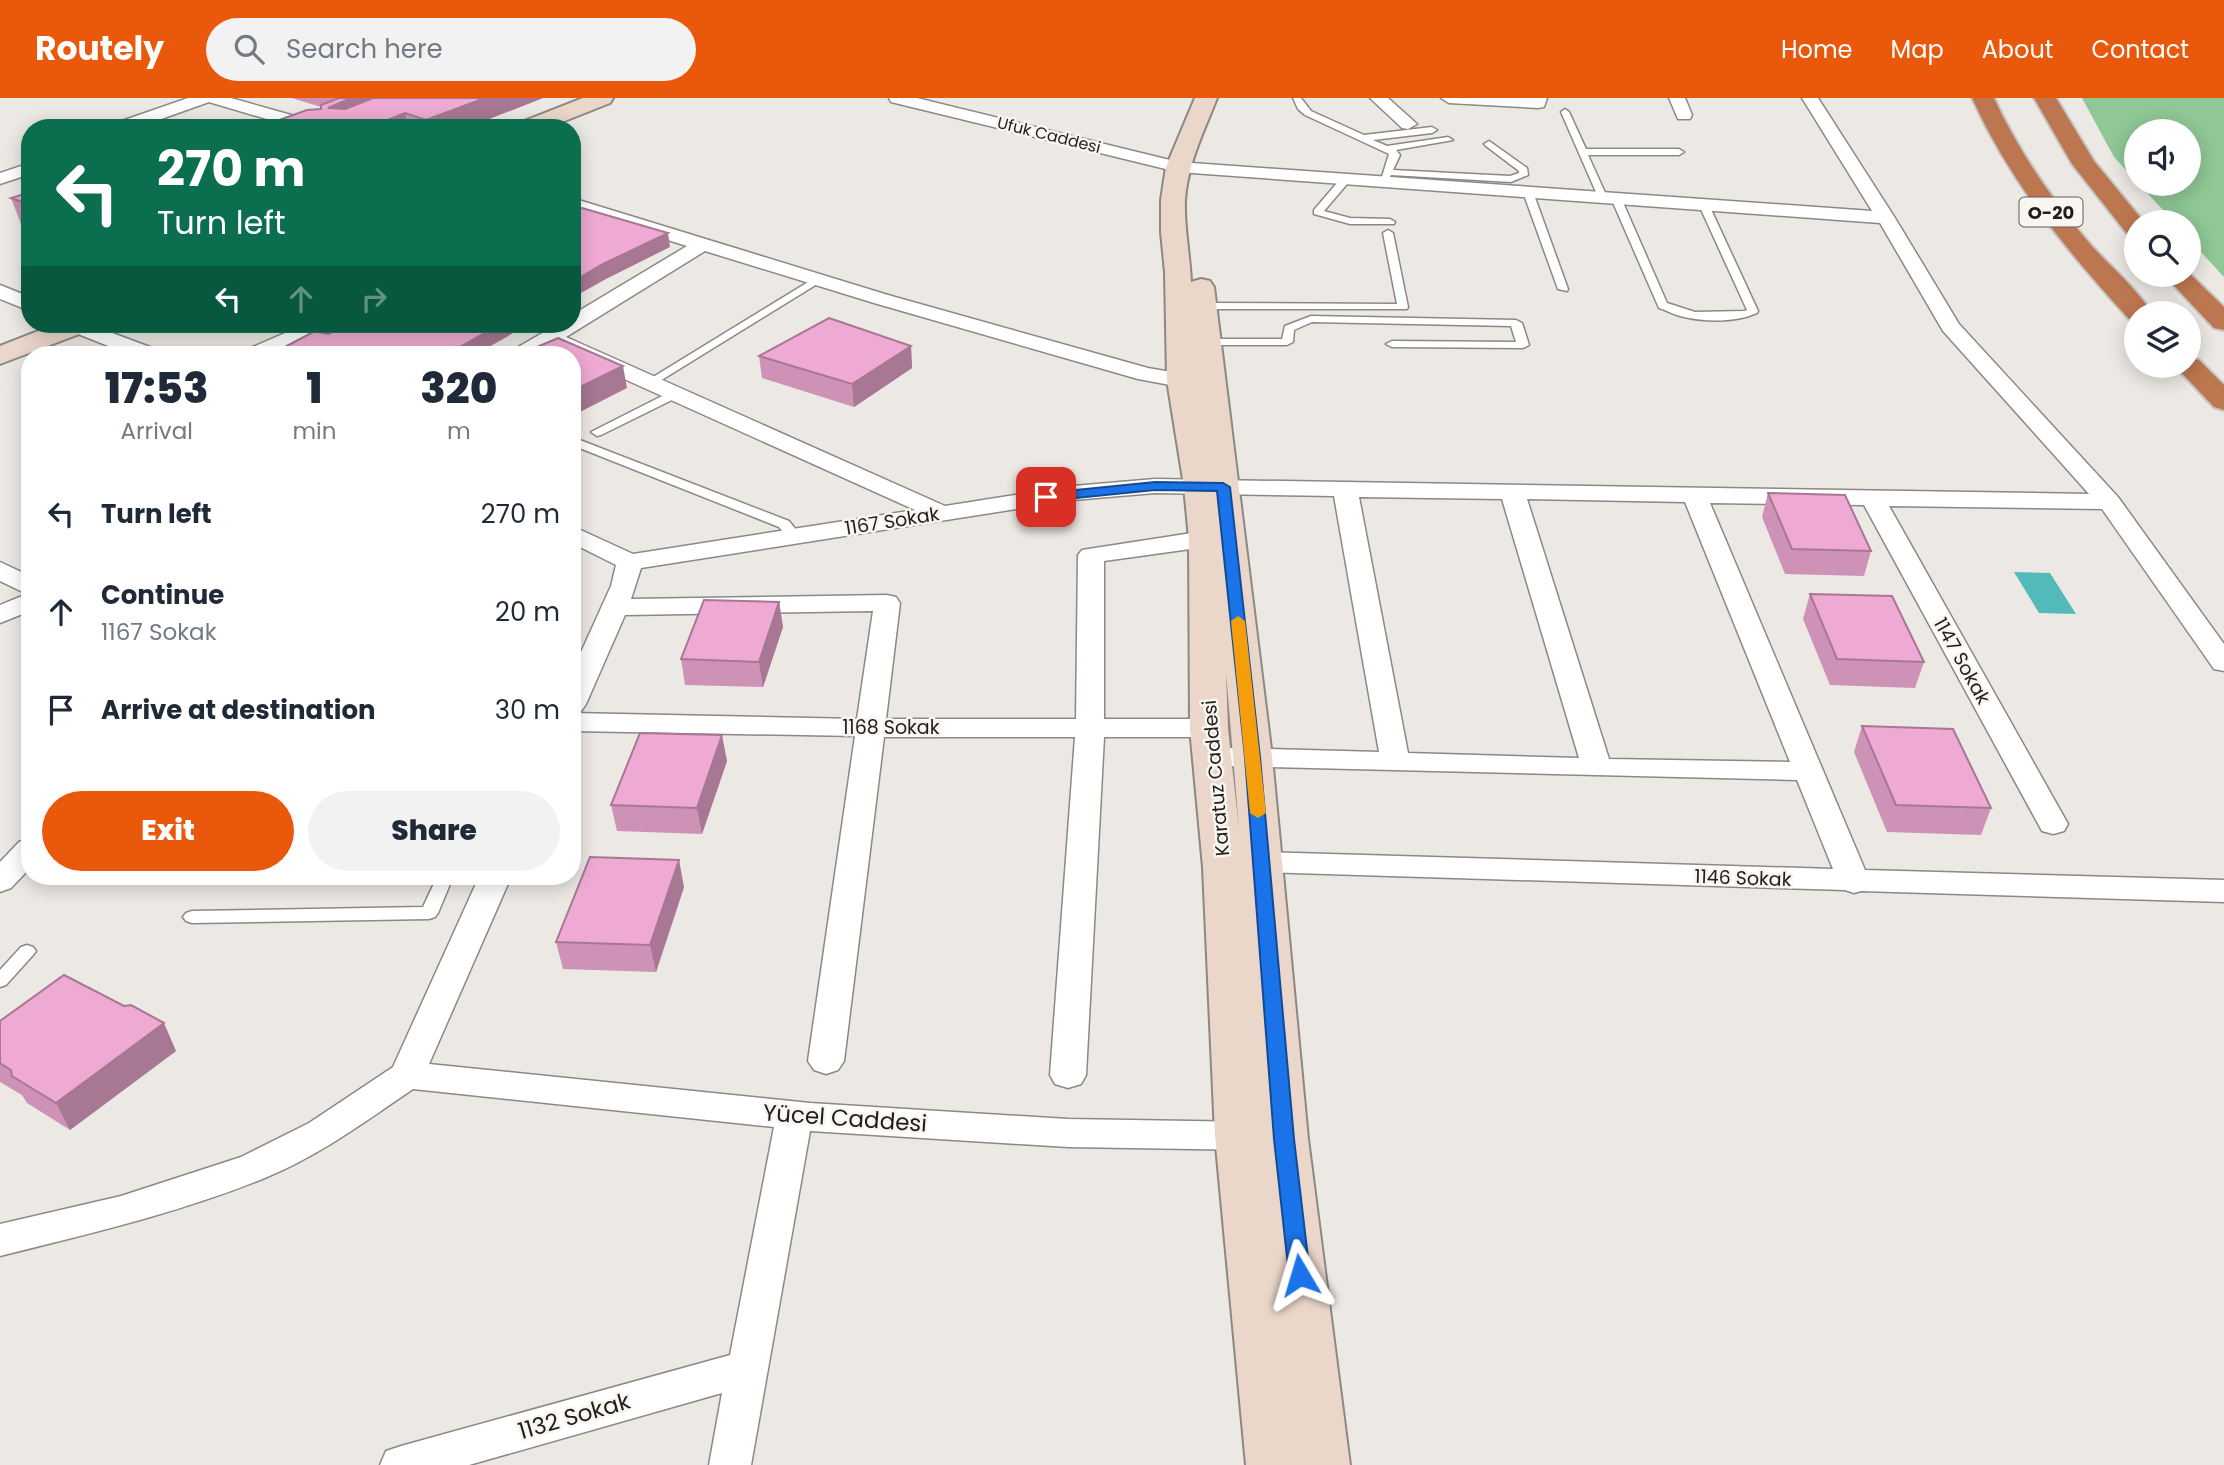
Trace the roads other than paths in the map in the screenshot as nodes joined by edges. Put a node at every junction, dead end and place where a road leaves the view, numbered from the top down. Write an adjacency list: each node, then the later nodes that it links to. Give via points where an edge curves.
1 (897, 98): 30 (street, Ufuk Caddesi)
2 (1206, 98): 30 (street, Karatuz Caddesi)
3 (1224, 98): 30 (street)
4 (1297, 98): 23 (lane, via 1308,113)
5 (1378, 98): 21 (street)
6 (1449, 98): 7 (street, via 1538,103)
7 (1539, 98)
8 (1677, 98): 15 (street)
9 (1810, 98): 41 (street)
10 (1983, 98): 48 (highway, O-20, via 1991,119 2048,207)
11 (2045, 98): 40 (highway, O-20, via 2084,164)
12 (217, 99): 16 (street); 17 (street); 18 (street)
13 (611, 100): 19 (street); 20 (street)
14 (1565, 112): 27 (lane)
15 (1684, 116)
16 (149, 119)
17 (167, 119)
18 (286, 119)
19 (554, 119)
20 (575, 119)
21 (1408, 124)
22 (1432, 130): 23 (lane)
23 (1363, 139): 26 (lane)
24 (1448, 140): 26 (lane)
25 (1489, 144): 33 (lane, via 1521,168 1523,175 1511,179)
26 (1387, 149): 33 (lane, via 1395,155)
27 (1583, 152): 28 (lane); 37 (lane)
28 (1679, 152)
29 (21, 162): 31 (street)
30 (1190, 168): 35 (street, Ufuk Caddesi); 49 (street, via 1196,184); 70 (street, Karatuz Caddesi, via 1173,200)
31 (0, 169)
32 (21, 171): 34 (street)
33 (1385, 177): 35 (street, Ufuk Caddesi); 36 (street, Ufuk Caddesi)
34 (0, 179)
35 (1343, 179): 49 (lane, via 1318,212 1389,227 1403,307)
36 (1528, 192): 37 (street, Ufuk Caddesi); 45 (lane)
37 (1609, 198): 38 (street, Ufuk Caddesi); 38 (lane, via 1671,312 1742,316 1753,311)
38 (1704, 205): 41 (street, Ufuk Caddesi)
39 (581, 208): 42 (street)
40 (2124, 214)
41 (1886, 218): 81 (street, via 1950,327)
42 (705, 243): 43 (street); 50 (street)
43 (818, 279): 70 (street); 71 (lane)
44 (2189, 287): 51 (highway)
45 (1563, 289)
46 (0, 291): 47 (street)
47 (21, 301)
48 (2129, 301)
49 (1203, 306): 59 (street)
50 (581, 319)
51 (2224, 322)
52 (21, 331): 58 (street)
53 (54, 333): 61 (street)
54 (97, 333): 62 (street)
55 (303, 333): 63 (street)
56 (559, 333): 57 (street)
57 (551, 338): 64 (street); 65 (street)
58 (0, 340)
59 (1208, 342): 60 (lane, via 1287,342 1289,328 1311,319 1516,323 1523,345); 76 (street)
60 (1391, 344)
61 (23, 346)
62 (128, 346)
63 (274, 346)
64 (536, 346)
65 (569, 346)
66 (21, 347): 68 (street)
67 (581, 351): 71 (street)
68 (0, 356)
69 (2201, 378): 73 (highway)
70 (1181, 380): 76 (street, Karatuz Caddesi)
71 (651, 382): 72 (street)
72 (676, 393): 74 (lane); 82 (street)
73 (2224, 401)
74 (597, 432)
75 (581, 445): 83 (lane, via 784,524)
76 (1211, 487): 77 (street, 1167 Sokak); 82 (street, 1167 Sokak, via 1073,493); 85 (street, Karatuz Caddesi); 97 (street, Karatuz Caddesi)
77 (1345, 488): 78 (street, 1167 Sokak); 98 (street)
78 (1512, 491): 79 (street, 1167 Sokak); 99 (street)
79 (1694, 494): 80 (street, 1167 Sokak); 100 (street)
80 (1872, 497): 81 (street, 1167 Sokak); 101 (street, 1147 Sokak)
81 (2109, 502): 92 (street)
82 (941, 513): 83 (street, 1167 Sokak)
83 (794, 536): 86 (street, 1167 Sokak)
84 (581, 538): 86 (street)
85 (1205, 539): 96 (street, via 1091,555); 97 (street, Karatuz Caddesi)
86 (629, 562): 90 (street)
87 (0, 569): 88 (street)
88 (21, 582)
89 (21, 605): 91 (street)
90 (614, 607): 93 (street); 95 (street, via 887,603)
91 (0, 615)
92 (2224, 663)
93 (581, 683)
94 (581, 722): 95 (street, 1168 Sokak)
95 (871, 727): 96 (street, 1168 Sokak); 112 (street)
96 (1090, 727): 97 (street, 1168 Sokak); 114 (street)
97 (1225, 748): 98 (street, 1168 Sokak); 103 (street, Karatuz Caddesi); 116 (street, Karatuz Caddesi, via 1223,867)
98 (1395, 761): 99 (street, 1168 Sokak)
99 (1597, 768): 100 (street, 1168 Sokak)
100 (1808, 771): 105 (street)
101 (2053, 824)
102 (21, 859): 104 (street)
103 (1262, 862): 105 (street, 1146 Sokak); 117 (street, Karatuz Caddesi)
104 (0, 881)
105 (1854, 881): 108 (street, 1146 Sokak)
106 (441, 885): 109 (lane, via 429,913)
107 (491, 885): 113 (street)
108 (2224, 891)
109 (192, 917)
110 (27, 951): 111 (lane)
111 (0, 981)
112 (826, 1061)
113 (407, 1075): 115 (street, Yücel Caddesi); 118 (street, via 322,1133 254,1167 121,1211)
114 (1068, 1075)
115 (794, 1116): 116 (street, Yücel Caddesi, via 1068,1133); 119 (street)
116 (1238, 1135): 117 (street, Yücel Caddesi); 122 (street, Karatuz Caddesi)
117 (1284, 1139): 123 (street, Karatuz Caddesi)
118 (0, 1240)
119 (748, 1368): 120 (street, 1132 Sokak); 121 (street)
120 (401, 1465)
121 (730, 1465)
122 (1274, 1465)
123 (1322, 1465)

